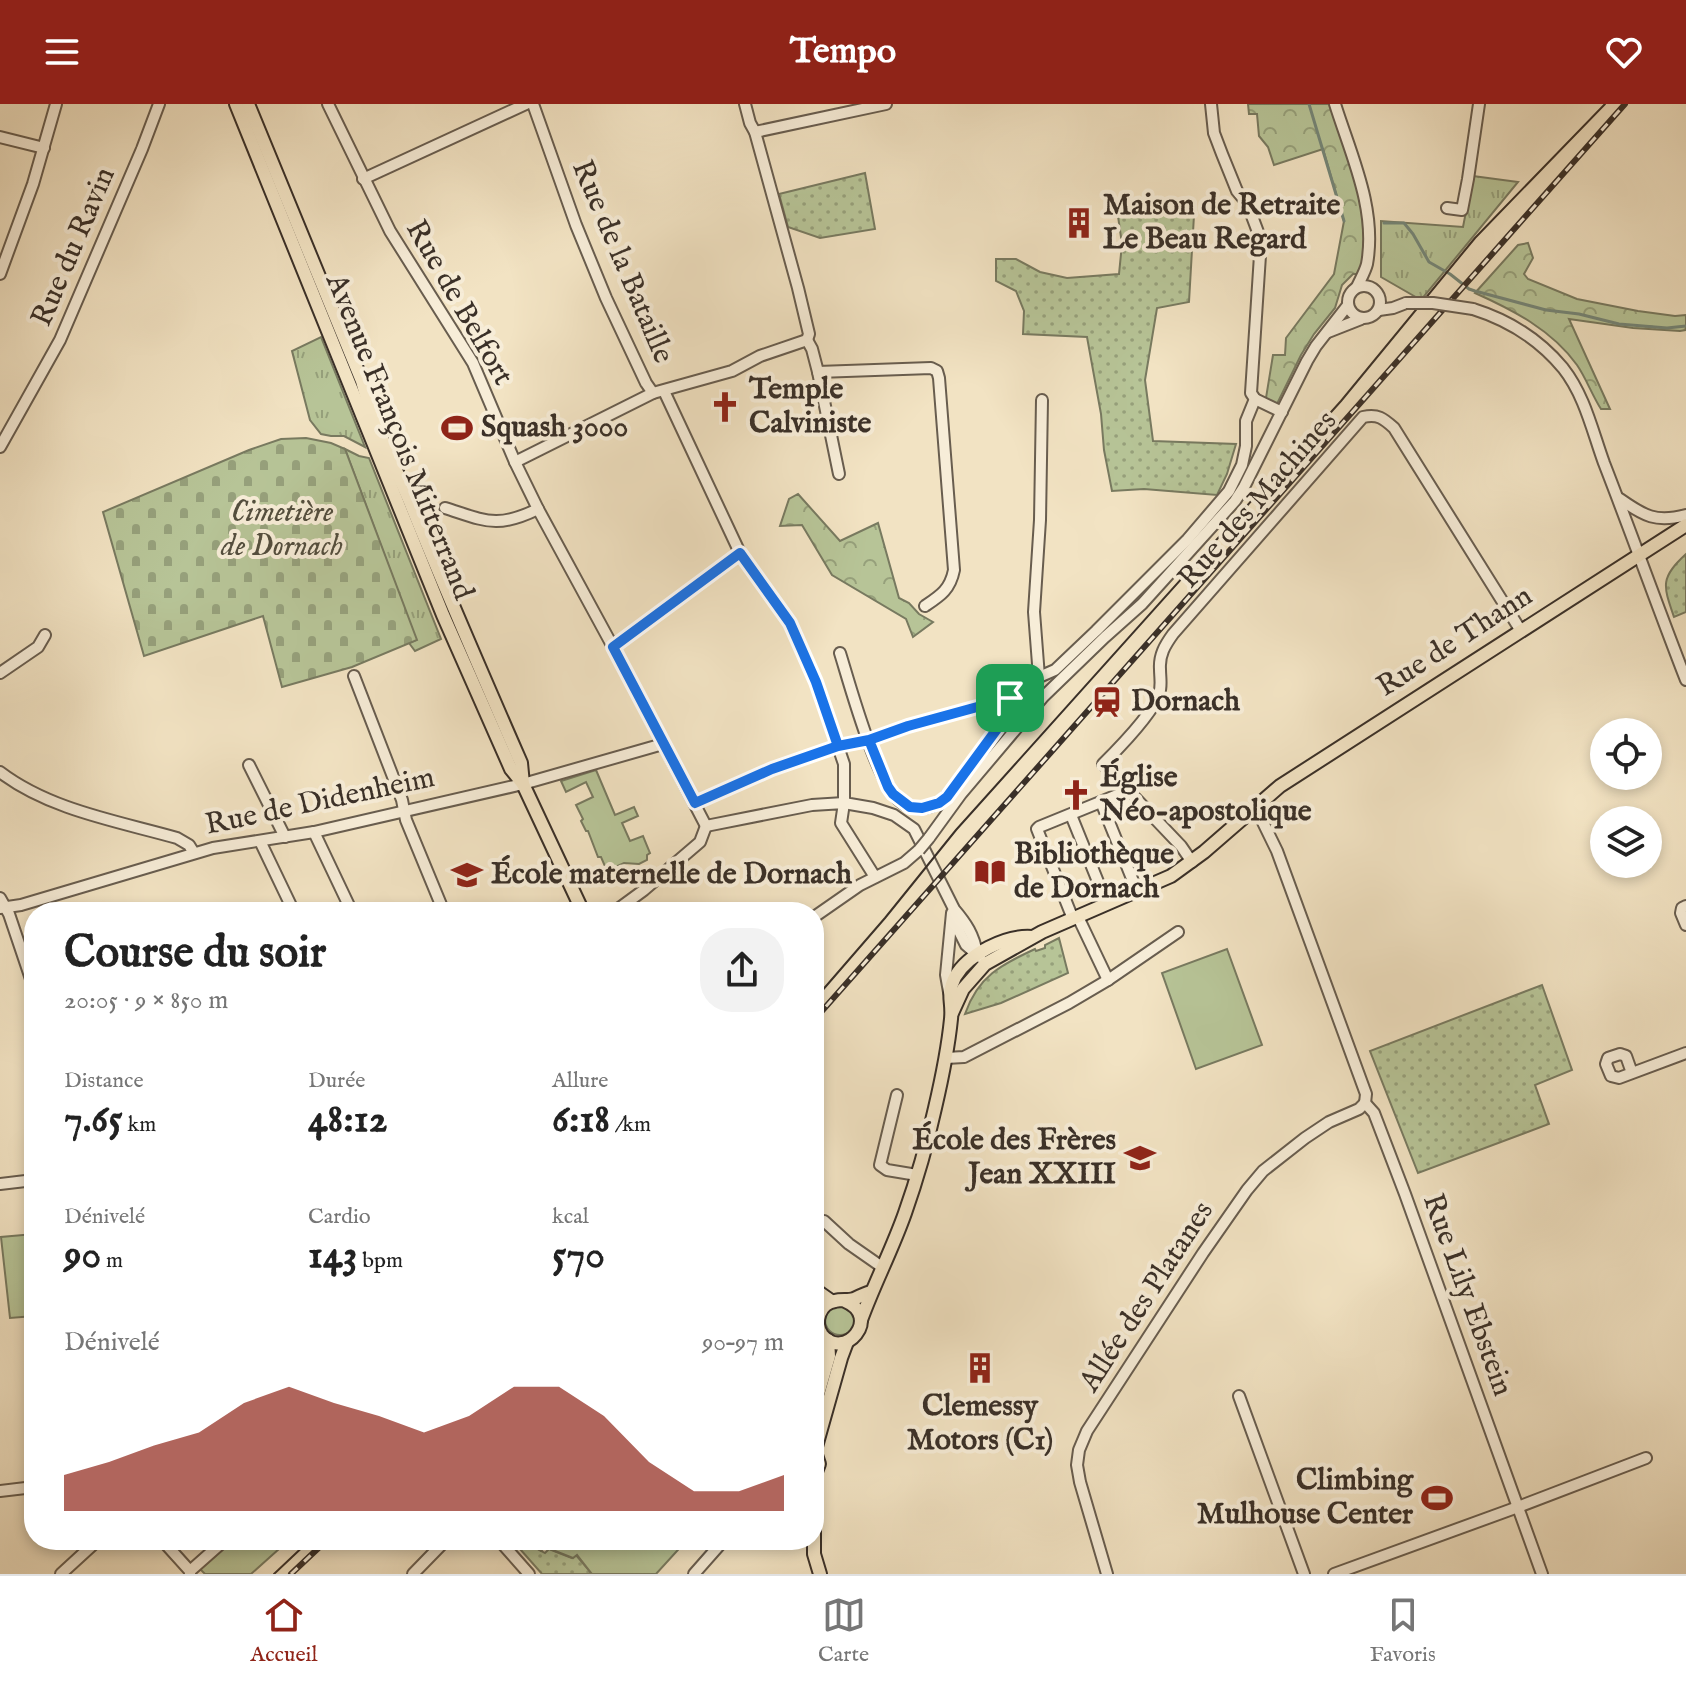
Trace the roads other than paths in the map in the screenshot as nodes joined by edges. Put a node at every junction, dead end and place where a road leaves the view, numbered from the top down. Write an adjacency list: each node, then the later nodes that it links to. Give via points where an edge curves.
1 (56, 104): 15 (street)
2 (159, 104): 33 (street, Rue du Ravin, via 60,340)
3 (236, 104): 59 (main road, Avenue François Mitterrand, via 443,615 511,769)
4 (248, 104): 59 (main road, Avenue François Mitterrand, via 376,424 521,763)
5 (328, 104): 16 (street, Rue de Belfort)
6 (526, 104): 16 (street)
7 (533, 104): 29 (street, Rue de la Bataille, via 606,298 646,383)
8 (745, 104): 13 (street)
9 (886, 104): 13 (street)
10 (1211, 104): 30 (street, via 1214,133 1261,240 1251,382)
11 (1335, 104): 18 (street, via 1367,208)
12 (1479, 104): 17 (street, via 1462,210)
13 (755, 132): 27 (street)
14 (0, 137): 15 (street)
15 (44, 148): 19 (street)
16 (363, 179): 35 (street, Rue de Belfort, via 468,354)
17 (1447, 208)
18 (1366, 265): 20 (street); 21 (street)
19 (0, 274)
20 (1357, 287): 21 (street); 23 (street)
21 (1378, 293): 22 (street); 24 (street)
22 (1406, 303): 24 (street); 37 (street, bridge, via 1451,304 1496,316 1544,349 1576,387)
23 (1348, 305): 25 (street); 26 (street)
24 (1379, 310): 25 (street)
25 (1361, 319): 26 (street)
26 (1326, 332): 32 (street)
27 (807, 340): 28 (street); 29 (street, via 732,371)
28 (818, 372): 36 (street); 44 (street, via 937,371 954,570 944,593)
29 (659, 392): 35 (street); 42 (street, Rue de la Bataille)
30 (1255, 399): 32 (street); 51 (street, via 1246,421 1242,465 1226,495 1096,631 1055,670)
31 (1042, 400): 51 (street, via 1034,612)
32 (1282, 412): 73 (street, bridge, via 1235,501 1142,604 1037,705 919,850)
33 (5, 426): 34 (street, Rue du Ravin)
34 (0, 447)
35 (515, 462): 39 (street, Rue de Belfort)
36 (839, 474)
37 (1618, 498): 40 (street, via 1648,517); 43 (street)
38 (445, 508): 39 (street, via 501,522)
39 (538, 509): 47 (street, Rue de Belfort)
40 (1686, 515)
41 (1686, 525): 43 (main road, Rue de Thann)
42 (740, 553): 47 (street); 56 (street, Rue de la Bataille, via 790,623)
43 (1639, 556): 45 (main road, Rue de Thann); 52 (street)
44 (925, 606)
45 (1521, 631): 60 (street, Rue des Machines, via 1394,428 1375,414 1363,417 1165,645 1159,697 1103,764); 64 (main road, Rue de Thann, via 1294,777)
46 (45, 635): 49 (street, via 38,647)
47 (613, 647): 55 (street, Rue de Belfort)
48 (840, 653): 54 (street)
49 (0, 673)
50 (354, 676): 65 (street)
51 (1039, 677): 53 (street)
52 (1686, 680)
53 (1010, 698): 54 (street); 54 (street, via 1008,714 947,797 931,806 910,807 893,794)
54 (869, 740): 56 (street)
55 (663, 744): 59 (street, Rue de Didenheim); 62 (street, Rue de Belfort)
56 (838, 746): 62 (street); 63 (street, Rue de la Bataille, via 844,764)
57 (249, 765): 69 (street)
58 (0, 772): 71 (street, Rue de Didenheim, via 27,790 70,807 177,838)
59 (523, 784): 65 (street, Rue de Didenheim); 79 (main road, Avenue François Mitterrand)
60 (1125, 789): 61 (street); 72 (street)
61 (1101, 802): 66 (street); 74 (street)
62 (695, 803): 67 (street, Rue de Belfort)
63 (844, 803): 67 (street); 73 (street, via 841,823); 85 (street, via 908,823)
64 (1256, 808): 72 (main road, Rue de Thann); 99 (street, via 1277,851)
65 (404, 810): 68 (street, Rue de Didenheim); 78 (street)
66 (1071, 815): 83 (street); 87 (street, via 1037,829)
67 (706, 826): 80 (street, via 700,842)
68 (314, 832): 69 (street, Rue de Didenheim); 77 (street)
69 (285, 837): 70 (street, Rue de Didenheim)
70 (260, 841): 71 (street, Rue de Didenheim); 76 (street)
71 (194, 853): 75 (street)
72 (1192, 862): 74 (main road, Rue de Thann)
73 (875, 877): 86 (street)
74 (1137, 891): 83 (main road, Rue de Thann)
75 (31, 902)
76 (289, 902)
77 (347, 902)
78 (440, 902)
79 (578, 902)
80 (628, 902)
81 (2, 904): 82 (street); 91 (street)
82 (24, 904)
83 (1107, 904): 87 (main road, Rue de Thann)
84 (1686, 906): 88 (street, via 1681,913)
85 (953, 907): 90 (street, via 966,945); 93 (street)
86 (824, 910)
87 (1076, 918): 90 (main road, Rue de Thann); 92 (street)
88 (1686, 925)
89 (1178, 932): 92 (street)
90 (981, 959): 93 (main road, via 965,963); 94 (main road)
91 (24, 962)
92 (1108, 980): 96 (street, via 964,1057)
93 (949, 993): 94 (main road)
94 (952, 1013): 96 (main road)
95 (1686, 1053): 97 (street)
96 (946, 1058): 100 (main road)
97 (1632, 1073)
98 (897, 1095): 100 (street, via 880,1165)
99 (1365, 1103): 119 (street, Rue Lily Ebstein, via 1374,1113 1405,1194); 133 (street, Allée des Platanes, via 1329,1122 1263,1171 1087,1431 1077,1465)
100 (917, 1175): 104 (main road)
101 (24, 1181): 102 (street)
102 (0, 1184)
103 (824, 1221): 104 (street)
104 (882, 1267): 105 (main road)
105 (871, 1292): 107 (main road); 109 (main road)
106 (824, 1294): 107 (main road)
107 (838, 1301): 108 (main road); 109 (main road, via 856,1308)
108 (824, 1308)
109 (861, 1320): 112 (main road, via 858,1333)
110 (824, 1335): 111 (main road)
111 (828, 1340): 112 (main road); 113 (main road)
112 (847, 1342): 115 (main road)
113 (824, 1376)
114 (1239, 1396): 134 (street)
115 (824, 1416)
116 (1646, 1458): 119 (street)
117 (24, 1488): 118 (street)
118 (0, 1491)
119 (1518, 1507): 135 (street); 136 (street, Rue Lily Ebstein)
120 (87, 1550): 128 (street)
121 (170, 1550): 127 (street)
122 (214, 1550): 127 (street)
123 (436, 1550): 129 (street)
124 (508, 1550): 130 (street)
125 (715, 1550): 131 (street)
126 (814, 1550): 132 (main road)
127 (190, 1573)
128 (61, 1574)
129 (413, 1574)
130 (529, 1574)
131 (694, 1574)
132 (820, 1574)
133 (1107, 1574)
134 (1304, 1574)
135 (1334, 1574)
136 (1542, 1574)

